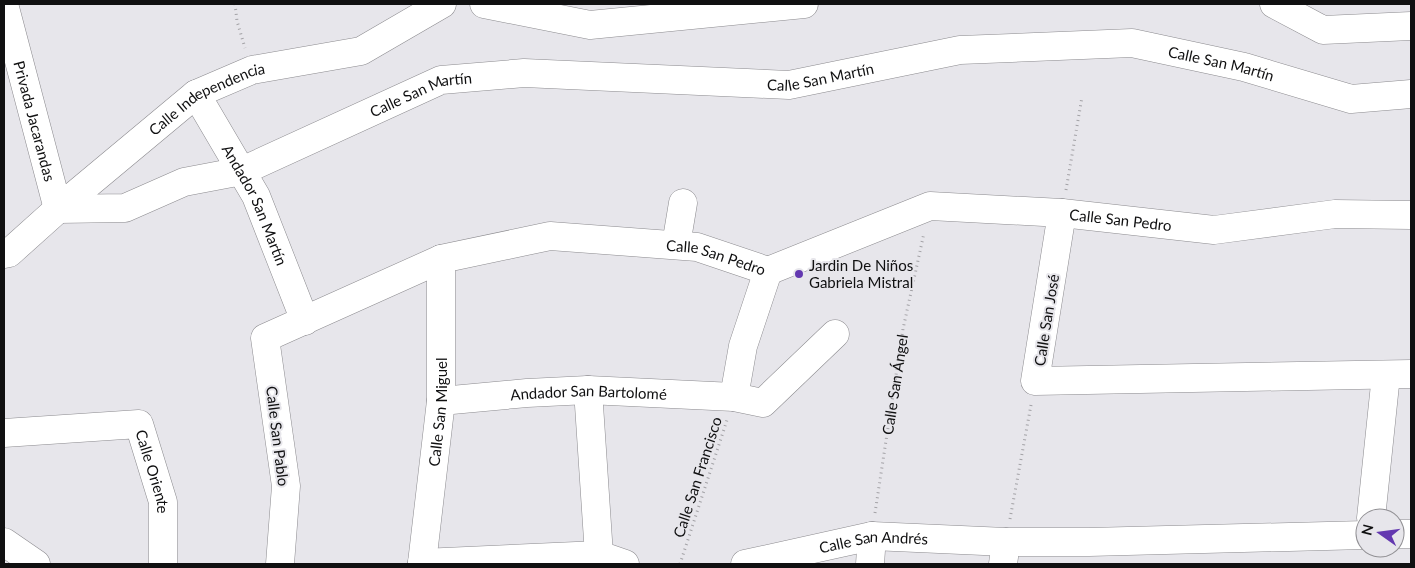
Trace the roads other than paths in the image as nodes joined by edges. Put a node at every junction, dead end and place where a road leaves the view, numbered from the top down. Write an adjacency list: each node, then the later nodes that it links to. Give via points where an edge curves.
1 (4, 4): 11 (street, Privada Jacarandas)
2 (442, 4): 8 (street, Calle Independencia, via 361,51 252,70)
3 (484, 4): 4 (street, via 590,25)
4 (804, 4)
5 (1274, 4): 6 (street, via 1323,30)
6 (1411, 26)
7 (1411, 94): 9 (street, Calle San Martín, via 1351,99 1244,67 1132,43 960,50 789,85 524,73 441,80)
8 (202, 105): 9 (street, Andador San Martín); 11 (street, Calle Independencia)
9 (235, 160): 11 (street, Calle San Martín, via 125,208); 18 (street, Andador San Martín, via 256,196)
10 (683, 202): 14 (street)
11 (58, 208): 15 (street, Calle Independencia)
12 (1062, 213): 13 (street, Calle San Pedro, via 1214,230 1335,214); 17 (street, Calle San Pedro, via 930,206); 21 (street, Calle San José, via 1036,382)
13 (1411, 215)
14 (676, 245): 16 (street, Calle San Pedro, via 550,236); 17 (street, Calle San Pedro, via 697,247)
15 (4, 254)
16 (441, 259): 18 (street, Calle San Pedro); 24 (street, Calle San Miguel)
17 (768, 271): 23 (street, via 743,346)
18 (305, 321): 20 (street, Calle San Pedro)
19 (835, 334): 23 (street, Andador San Bartolomé, via 763,403)
20 (265, 338): 32 (street, Calle San Pablo, via 286,486)
21 (1399, 374): 26 (street)
22 (588, 390): 23 (street, Andador San Bartolomé); 24 (street, Andador San Bartolomé); 30 (street)
23 (734, 397)
24 (441, 401): 33 (street, Calle San Miguel)
25 (4, 432): 31 (street, Calle Oriente, via 139,424 163,502)
26 (1373, 508)
27 (1355, 535): 29 (street, Calle San Andrés, via 1089,542)
28 (872, 536): 29 (street, Calle San Andrés); 35 (street, Calle San Andrés); 36 (street)
29 (1004, 553)
30 (599, 556): 33 (street); 34 (street)
31 (163, 564)
32 (280, 564)
33 (421, 564)
34 (624, 564)
35 (745, 564)
36 (870, 564)

